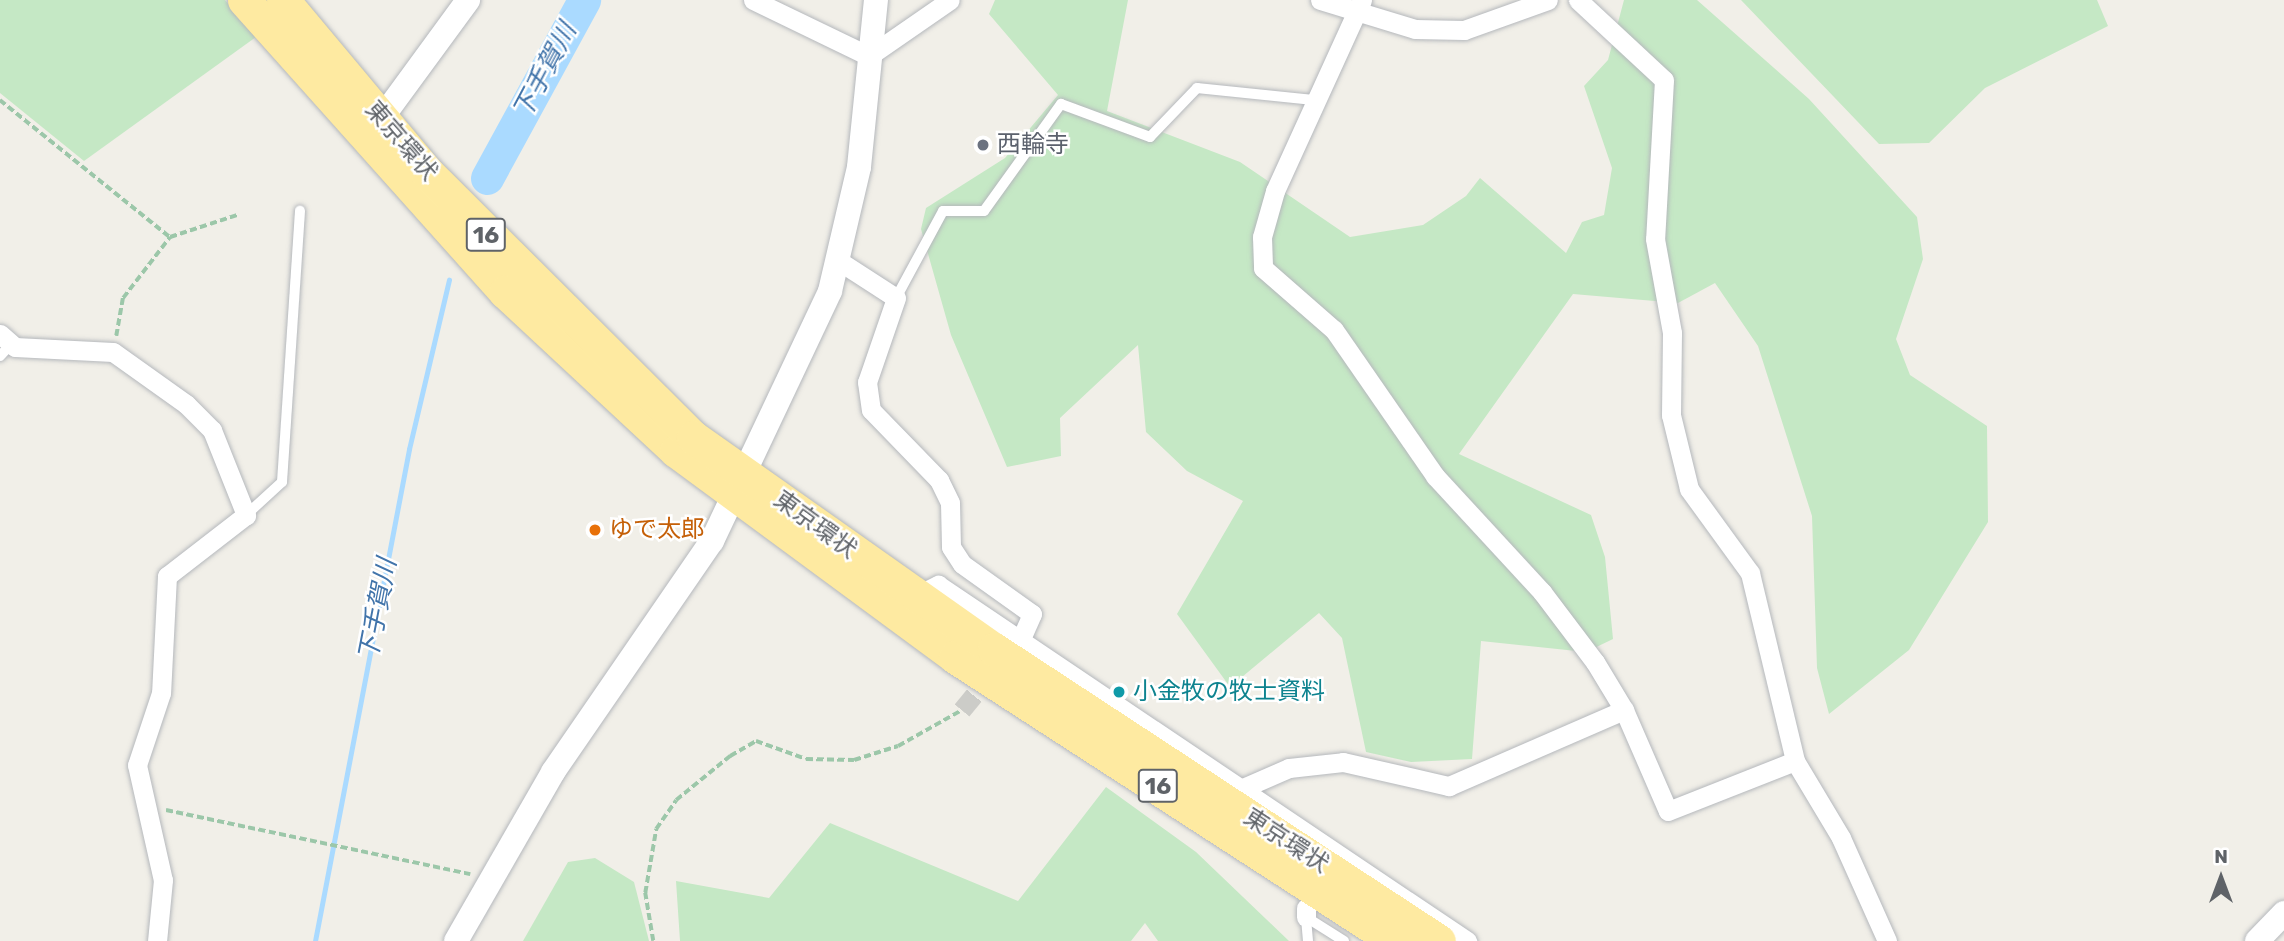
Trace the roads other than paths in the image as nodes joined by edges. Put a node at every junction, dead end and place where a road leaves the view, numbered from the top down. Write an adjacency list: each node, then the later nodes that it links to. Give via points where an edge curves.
1 (244, 0): 13 (highway, 東京環状 / 16)
2 (283, 0): 13 (highway, 東京環状 / 16)
3 (468, 0): 13 (street)
4 (753, 0): 11 (street)
5 (876, 0): 11 (street)
6 (950, 0): 11 (street)
7 (1320, 0): 10 (street)
8 (1548, 0): 10 (street, via 1464,30 1415,29)
9 (1578, 0): 23 (street, via 1664,80 1655,239 1672,333 1671,415 1689,489 1750,573)
10 (1360, 7): 12 (street)
11 (869, 56): 15 (street, via 859,167)
12 (1313, 100): 16 (lane, via 1197,88 1150,137 1061,104 984,211 943,211); 22 (street, via 1272,202 1262,237 1263,268 1334,330 1435,476 1542,592)
13 (374, 130): 18 (highway, 東京環状 / 16)
14 (300, 211): 19 (lane, via 282,482)
15 (842, 263): 16 (street); 18 (street)
16 (896, 298): 21 (street, via 867,382 871,410 939,480 950,503 951,547 962,564 1032,614)
17 (4, 345): 19 (street, via 113,352 212,430)
18 (740, 485): 20 (highway, 東京環状 / 16); 24 (highway, 東京環状 / 16, via 955,657); 28 (street, via 712,541 487,879)
19 (246, 515): 27 (street, via 167,576 160,693 137,765 143,805 156,831 163,880)
20 (916, 596): 21 (street, via 938,585); 24 (highway, 東京環状 / 16)
21 (1020, 641): 25 (street)
22 (1624, 710): 23 (street, via 1668,811); 25 (street, via 1450,786 1330,762 1289,768)
23 (1795, 761): 34 (street, via 1841,838)
24 (1157, 770): 31 (highway, 東京環状 / 16); 32 (highway, 東京環状 / 16)
25 (1243, 788): 33 (street)
26 (2284, 913): 35 (street)
27 (157, 941)
28 (456, 941)
29 (1308, 941): 30 (lane, via 1306,912)
30 (1344, 941)
31 (1394, 941)
32 (1439, 941)
33 (1467, 941)
34 (1887, 941)
35 (2257, 941)

